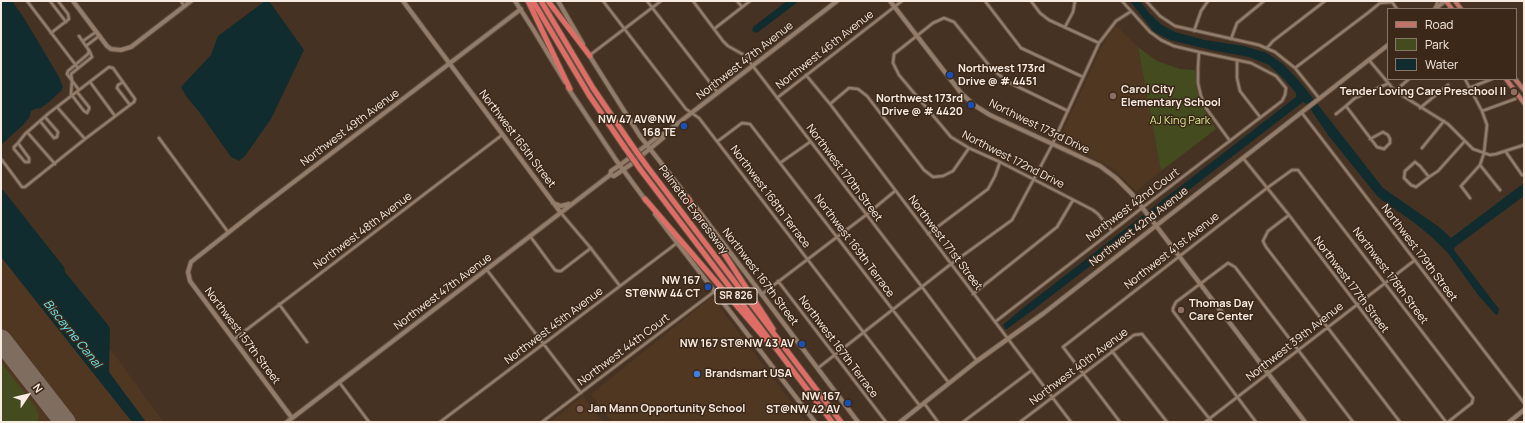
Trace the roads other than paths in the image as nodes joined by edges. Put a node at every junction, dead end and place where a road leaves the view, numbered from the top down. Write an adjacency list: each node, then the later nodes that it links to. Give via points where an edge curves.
1 (32, 1): 32 (street)
2 (50, 1): 41 (street)
3 (58, 1): 41 (street, via 70,17)
4 (73, 1): 46 (street)
5 (181, 1): 33 (street)
6 (191, 1): 33 (street)
7 (403, 1): 62 (street, Northwest 165th Street)
8 (516, 1): 39 (street)
9 (528, 1): 80 (highway)
10 (533, 1): 185 (highway, Palmetto Expressway / SR 826, bridge, via 589,95 625,148)
11 (541, 1): 182 (highway, Palmetto Expressway / SR 826, bridge, via 593,88 631,144)
12 (548, 1): 59 (highway)
13 (558, 1): 59 (street, Northwest 167th Street)
14 (603, 1): 43 (street, Northwest 168th Terrace)
15 (648, 1): 36 (street)
16 (661, 1): 36 (street)
17 (693, 1): 44 (street, Northwest 170th Street)
18 (737, 1): 34 (street)
19 (750, 1): 34 (street)
20 (837, 1): 64 (street, Northwest 47th Avenue)
21 (890, 1): 35 (street, Northwest 173rd Drive)
22 (902, 1): 35 (street, Northwest 46th Avenue)
23 (985, 1): 68 (street, via 1021,48)
24 (1031, 1): 42 (street, via 1045,16)
25 (1075, 1): 42 (street, via 1073,12)
26 (1122, 1): 40 (street)
27 (1146, 1): 45 (street, via 1167,21)
28 (1208, 1): 45 (street)
29 (1264, 1): 51 (street, via 1237,23)
30 (1325, 1): 56 (street, via 1272,41)
31 (1446, 1): 38 (street)
32 (28, 2): 47 (street)
33 (184, 6): 50 (street, via 126,49 116,50 107,46)
34 (742, 7): 44 (street)
35 (894, 7): 48 (street, Northwest 173rd Drive); 67 (street, Northwest 46th Avenue)
36 (653, 8): 43 (street); 84 (street)
37 (1396, 8): 66 (street, via 1392,2 1380,3)
38 (1436, 8)
39 (521, 9): 62 (street, Northwest 49th Avenue); 80 (street)
40 (1130, 12): 53 (street, via 1116,21); 58 (street, via 1161,40)
41 (66, 22): 47 (street)
42 (1065, 27): 53 (street)
43 (624, 29): 59 (street); 97 (street, Northwest 168th Terrace, via 686,108)
44 (714, 29): 64 (street, Northwest 170th Street, via 728,46 744,55)
45 (1194, 31): 51 (street)
46 (96, 32): 50 (street); 52 (street)
47 (52, 33): 63 (street)
48 (917, 35): 95 (street, via 944,18 954,22 992,69 1008,82); 116 (street, Northwest 173rd Drive, via 961,93 974,105); 119 (street, Northwest 172nd Drive, via 894,54 893,63 899,75 942,128)
49 (79, 36): 52 (street)
50 (99, 36): 54 (street)
51 (1231, 39): 56 (street)
52 (83, 41): 54 (street)
53 (1099, 43): 68 (street)
54 (86, 46): 57 (street)
55 (1387, 46): 60 (street, Northwest 42nd Avenue)
56 (1267, 48): 66 (street)
57 (89, 50): 63 (street); 65 (street, via 92,57)
58 (1200, 52): 61 (street); 111 (street, via 1198,83 1201,96 1206,108)
59 (590, 56): 117 (street, Northwest 167th Street)
60 (1369, 60): 77 (street); 88 (street, Northwest 42nd Avenue)
61 (1237, 61): 102 (street, via 1240,91); 102 (street, Northwest 42nd Court, via 1251,63 1276,76 1286,88 1282,101)
62 (449, 64): 107 (street, Northwest 165th Street); 152 (street, Northwest 49th Avenue)
63 (75, 65): 65 (street); 74 (street, via 67,74)
64 (753, 67): 84 (street, Northwest 47th Avenue); 86 (street, Northwest 170th Street)
65 (78, 68): 74 (street, via 71,74)
66 (1295, 68): 88 (street)
67 (806, 75): 86 (street, Northwest 46th Avenue); 90 (street, Northwest 171st Street)
68 (1083, 76): 95 (street)
69 (1408, 80): 83 (street)
70 (1465, 80): 79 (street)
71 (1489, 80): 79 (street)
72 (1507, 80): 89 (main road)
73 (1516, 80): 81 (main road)
74 (72, 81): 82 (street); 85 (street)
75 (90, 82): 76 (street, via 109,67 113,68); 82 (street); 101 (street)
76 (123, 82): 91 (street, via 135,99); 91 (street, via 117,88)
77 (1387, 84): 83 (street); 92 (street, via 1355,98)
78 (1448, 85): 94 (street)
79 (1469, 88): 96 (street)
80 (570, 89): 129 (street)
81 (1524, 90)
82 (78, 91): 85 (street); 85 (street, via 89,109 87,113)
83 (1395, 91): 94 (street)
84 (719, 93): 97 (street, Northwest 47th Avenue)
85 (72, 96): 93 (street)
86 (777, 98): 113 (street, Northwest 170th Street)
87 (1515, 99): 96 (street)
88 (1318, 100): 98 (street, Northwest 42nd Avenue)
89 (1524, 103)
90 (830, 104): 119 (street, via 849,88 858,89 867,96 924,170 933,177 944,176 953,171); 139 (street, Northwest 171st Street)
91 (130, 105): 101 (street)
92 (1346, 106): 99 (street); 110 (street)
93 (57, 107): 100 (street); 109 (street)
94 (1420, 108): 104 (street)
95 (1068, 111): 116 (street)
96 (1482, 111): 123 (street, via 1487,125)
97 (693, 112): 106 (street, Northwest 47th Avenue); 112 (street, Northwest 168th Terrace)
98 (1302, 113): 124 (street, Northwest 42nd Avenue); 160 (street, Northwest 179th Street)
99 (1336, 114)
100 (45, 116): 103 (street); 103 (street, via 58,132 57,136 54,138)
101 (115, 116): 109 (street)
102 (1260, 117): 111 (street, Northwest 42nd Court)
103 (40, 121): 105 (street)
104 (1444, 121): 114 (street); 120 (street)
105 (27, 132): 115 (street); 128 (street)
106 (664, 134): 117 (street, Northwest 47th Avenue); 121 (street, Northwest 47th Avenue)
107 (502, 135): 144 (street, Northwest 165th Street); 172 (street, Northwest 48th Avenue)
108 (159, 138): 152 (street)
109 (85, 139): 128 (street)
110 (1370, 139): 110 (street, via 1380,149 1384,149 1390,143 1388,135 1383,132)
111 (1230, 141): 146 (street, Northwest 42nd Court)
112 (718, 142): 127 (street, Northwest 169th Terrace, via 742,123 750,124); 159 (street, Northwest 168th Terrace)
113 (810, 142): 127 (street); 148 (street, Northwest 170th Street)
114 (1464, 142): 123 (street, via 1473,150); 135 (street, via 1438,171)
115 (18, 143): 115 (street, via 14,149 25,162 29,162 30,158)
116 (1052, 144): 136 (street); 146 (street, Northwest 173rd Drive, via 1100,166 1132,194)
117 (646, 145): 121 (street, Northwest 167th Street); 129 (street, Northwest 47th Avenue)
118 (1524, 145): 122 (street)
119 (969, 148): 126 (street, Northwest 172nd Drive)
120 (1422, 148)
121 (650, 149): 131 (street, Northwest 47th Avenue); 140 (street, Northwest 167th Street)
122 (1506, 152): 123 (street); 134 (street)
123 (1484, 153): 130 (street)
124 (1243, 158): 137 (street, Northwest 177th Street); 150 (street, Northwest 42nd Avenue)
125 (2, 160): 128 (street, via 22,187)
126 (1000, 162): 136 (street, Northwest 172nd Drive); 153 (street, via 988,189)
127 (780, 163): 155 (street, Northwest 169th Terrace)
128 (55, 164)
129 (620, 164): 131 (street); 133 (street, Northwest 47th Avenue)
130 (1480, 165): 138 (street); 141 (street, via 1461,186)
131 (623, 169): 133 (street, Northwest 47th Avenue, via 614,176); 142 (street)
132 (1292, 170): 137 (street, Northwest 41st Avenue); 165 (street, Northwest 178th Street, via 1298,170)
133 (610, 175): 145 (street, Northwest 47th Avenue)
134 (1522, 175)
135 (1429, 177): 135 (street, via 1416,187 1404,178 1405,171 1415,162)
136 (1033, 180): 143 (street, Northwest 172nd Drive); 162 (street, via 1012,220)
137 (1267, 188): 149 (street, Northwest 177th Street); 158 (street, Northwest 41st Avenue)
138 (1500, 190)
139 (895, 191): 148 (street); 153 (street, Northwest 171st Street)
140 (688, 198): 170 (street, Northwest 167th Street); 182 (highway, via 770,322)
141 (1470, 198)
142 (645, 199): 156 (street); 185 (highway, via 764,338)
143 (1073, 200): 151 (street, Northwest 172nd Drive, via 1098,214); 171 (street, via 1057,227)
144 (553, 203): 145 (street, via 561,206); 147 (street, Northwest 165th Street)
145 (574, 203): 147 (street, Northwest 47th Avenue)
146 (1143, 209): 150 (street, Northwest 173rd Drive); 151 (street, Northwest 42nd Court)
147 (561, 213): 154 (street, Northwest 47th Avenue); 157 (street, Northwest 165th Street)
148 (866, 215): 155 (street); 168 (street, Northwest 170th Street)
149 (1289, 215): 173 (street, Northwest 177th Street); 176 (street, via 1268,231 1262,241)
150 (1155, 226): 158 (street, Northwest 173rd Drive); 178 (street, Northwest 42nd Avenue)
151 (1112, 231): 175 (street, Northwest 42nd Court)
152 (228, 232): 161 (street, Northwest 49th Avenue)
153 (928, 234): 162 (street, Northwest 171st Street)
154 (530, 236): 157 (street, via 558,271); 163 (street, Northwest 47th Avenue)
155 (838, 236): 159 (street); 174 (street, Northwest 169th Terrace)
156 (677, 243): 167 (street, Northwest 45th Avenue); 169 (street)
157 (591, 248): 167 (street, Northwest 165th Street)
158 (1178, 257): 166 (street, Northwest 173rd Drive); 191 (street, Northwest 41st Avenue, via 1063,346)
159 (808, 259): 164 (street); 177 (street, Northwest 168th Terrace)
160 (1415, 260): 165 (street, Northwest 39th Avenue); 197 (street, Northwest 179th Street)
161 (191, 262): 179 (street, Northwest 157th Street, via 188,272 190,281)
162 (951, 264): 168 (street); 171 (street, Northwest 171st Street)
163 (487, 270): 181 (street); 192 (street, Northwest 47th Avenue)
164 (778, 281): 170 (street); 186 (street, Northwest 167th Terrace)
165 (1385, 283): 173 (street, Northwest 39th Avenue); 226 (street, Northwest 178th Street, via 1472,398 1472,403)
166 (1200, 284): 183 (street, via 1226,264 1235,267); 190 (street, Northwest 173rd Drive); 195 (street, via 1176,302 1173,308 1175,314)
167 (620, 286): 181 (street, Northwest 45th Avenue)
168 (922, 287): 174 (street); 187 (street, Northwest 170th Street)
169 (714, 291): 194 (street, Northwest 44th Court); 207 (street)
170 (761, 294): 188 (street, Northwest 167th Street)
171 (973, 294): 175 (street, Northwest 171st Street)
172 (279, 304): 179 (street, Northwest 48th Avenue); 180 (street)
173 (1356, 305): 176 (street, Northwest 39th Avenue); 226 (street, Northwest 177th Street)
174 (893, 310): 177 (street); 193 (street, Northwest 169th Terrace)
175 (995, 322): 178 (street, Northwest 171st Street)
176 (1327, 328): 183 (street, Northwest 39th Avenue); 225 (street)
177 (863, 333): 186 (street); 198 (street, Northwest 168th Terrace)
178 (1008, 339): 187 (street, Northwest 42nd Avenue); 189 (street, Northwest 171st Street)
179 (233, 340): 200 (street, Northwest 157th Street)
180 (307, 342)
181 (543, 344): 194 (street); 205 (street, Northwest 45th Avenue)
182 (781, 344): 209 (highway, Palmetto Expressway / SR 826)
183 (1298, 350): 190 (street, Northwest 39th Avenue); 224 (street)
184 (1112, 351): 191 (street, Northwest 40th Avenue); 202 (street, Northwest 40th Avenue, via 1134,335 1142,334); 219 (street)
185 (780, 353): 208 (highway, Palmetto Expressway / SR 826)
186 (834, 355): 188 (street); 211 (street, Northwest 167th Terrace)
187 (978, 361): 193 (street, Northwest 42nd Avenue)
188 (818, 368): 210 (street, Northwest 167th Street)
189 (1032, 370): 196 (street, Northwest 171st Street); 214 (street)
190 (1268, 373): 195 (street, Northwest 39th Avenue); 223 (street, Northwest 173rd Drive)
191 (1083, 375): 196 (street, Northwest 40th Avenue); 218 (street)
192 (339, 382): 200 (street, Northwest 47th Avenue); 204 (street)
193 (949, 384): 198 (street, Northwest 42nd Avenue)
194 (581, 393): 206 (street, Northwest 44th Court)
195 (1238, 396): 202 (street, Northwest 39th Avenue); 222 (street)
196 (1052, 398): 201 (street, Northwest 40th Avenue); 217 (street, Northwest 171st Street)
197 (1524, 403)
198 (922, 405): 212 (street, Northwest 42nd Avenue); 213 (street, Northwest 168th Terrace)
199 (1524, 410): 227 (street)
200 (292, 418): 203 (street, Northwest 47th Avenue)
201 (1024, 419): 215 (street, Northwest 40th Avenue); 216 (street)
202 (1209, 419): 220 (street, Northwest 39th Avenue); 221 (street)
203 (287, 422)
204 (370, 422)
205 (440, 422)
206 (542, 422)
207 (815, 422)
208 (832, 422)
209 (841, 422)
210 (858, 422)
211 (886, 422)
212 (900, 422)
213 (938, 422)
214 (963, 422)
215 (1020, 422)
216 (1026, 422)
217 (1071, 422)
218 (1120, 422)
219 (1167, 422)
220 (1205, 422)
221 (1212, 422)
222 (1256, 422)
223 (1306, 422)
224 (1353, 422)
225 (1400, 422)
226 (1447, 422)
227 (1509, 422)

